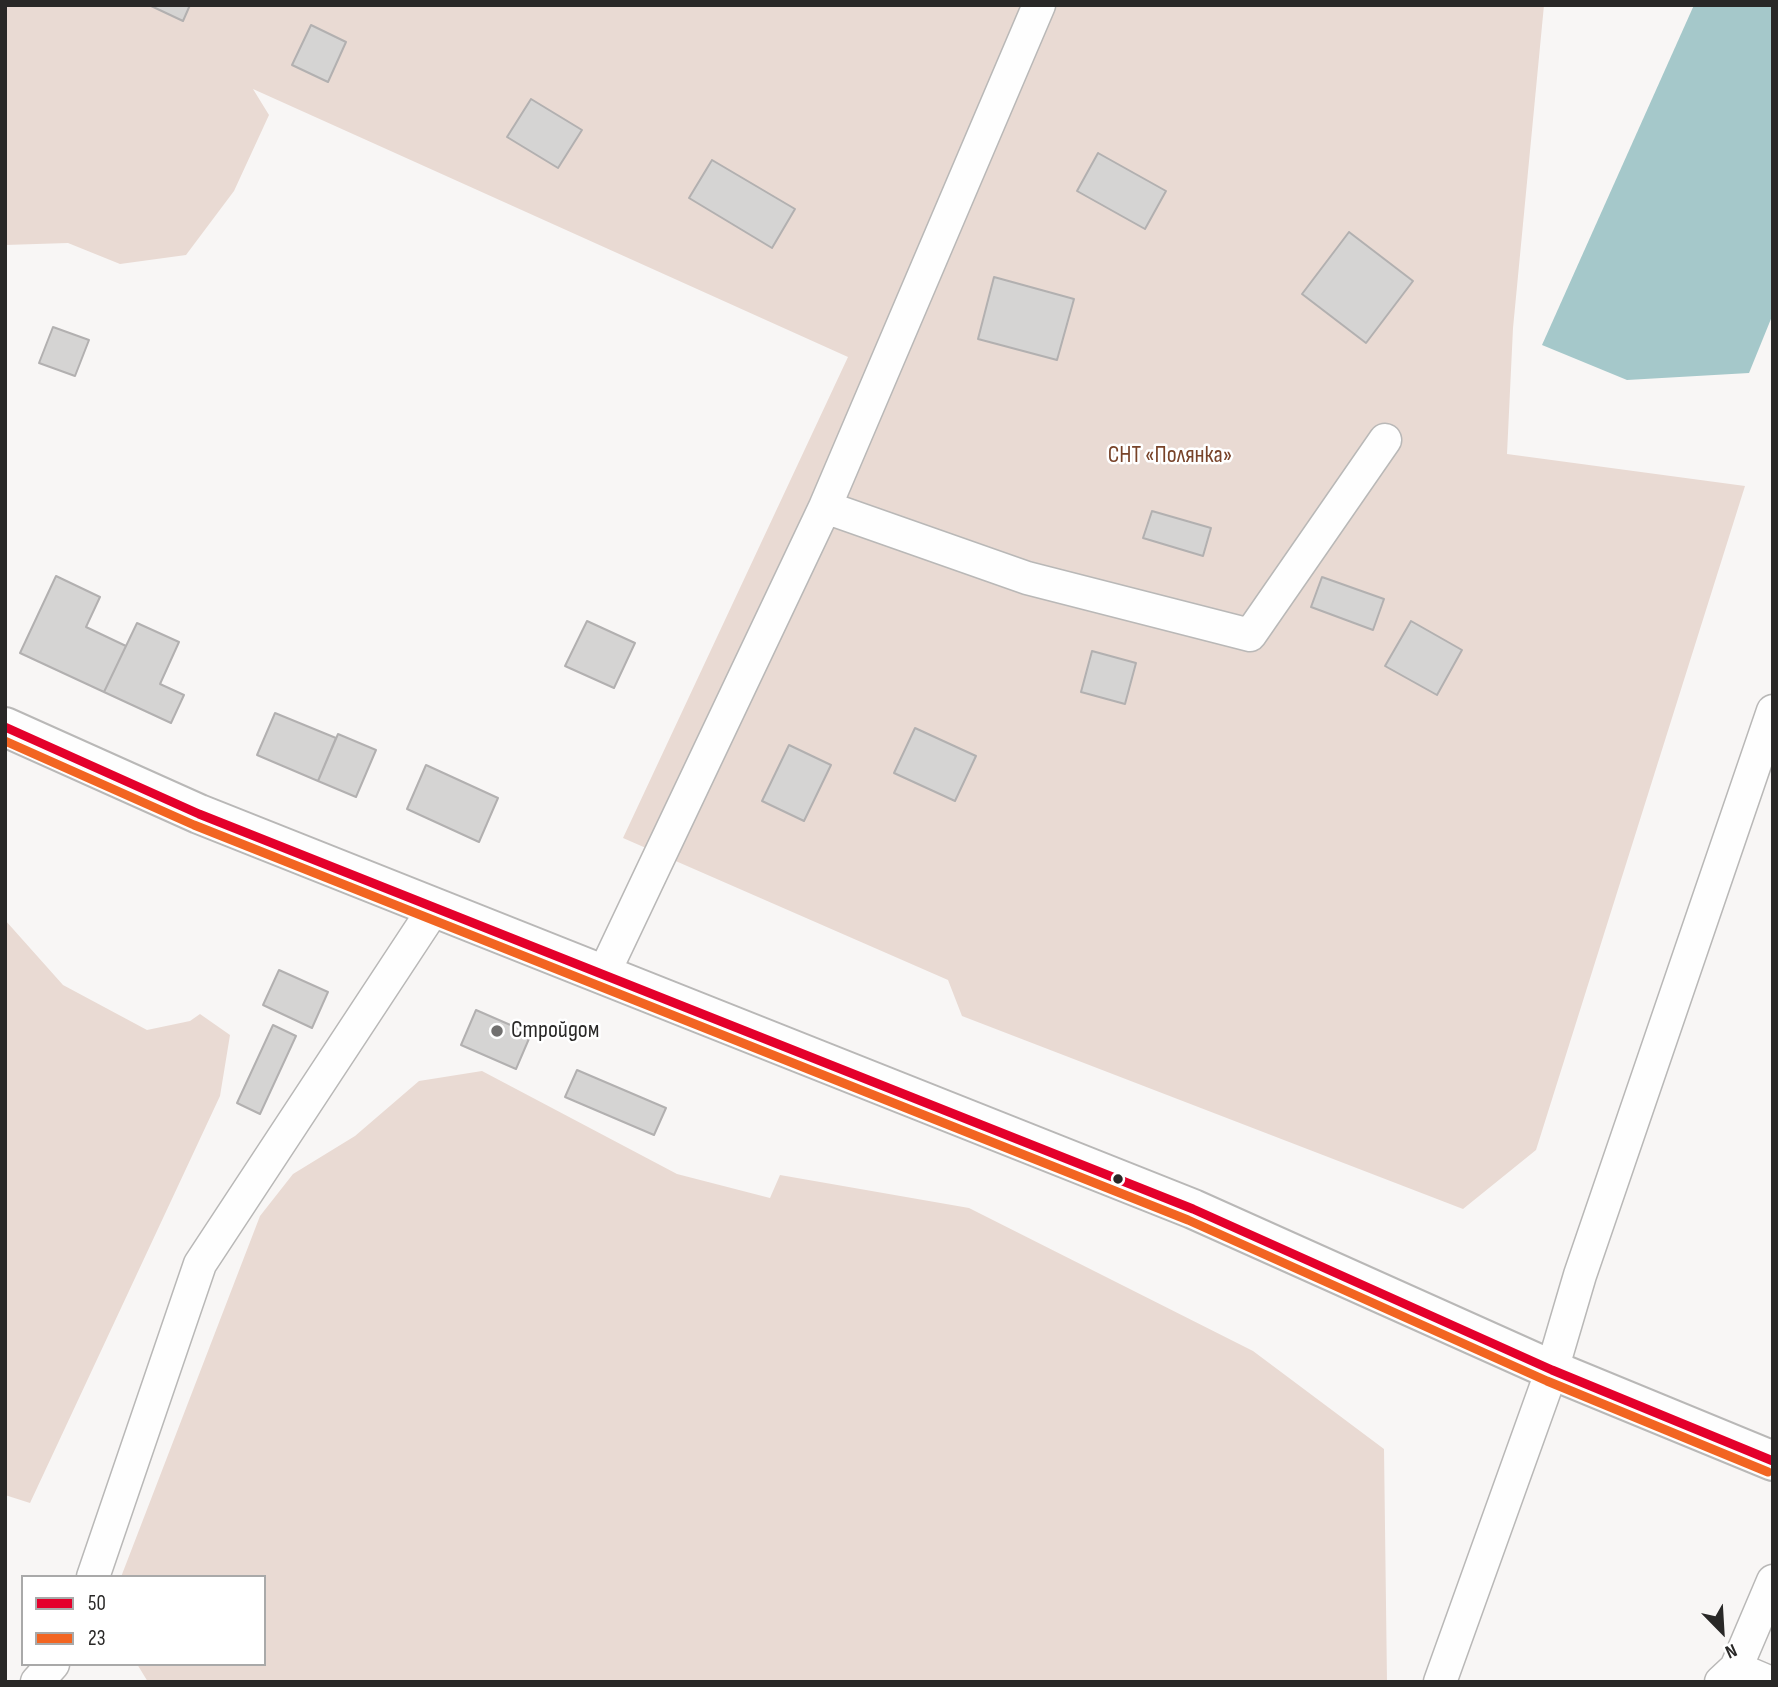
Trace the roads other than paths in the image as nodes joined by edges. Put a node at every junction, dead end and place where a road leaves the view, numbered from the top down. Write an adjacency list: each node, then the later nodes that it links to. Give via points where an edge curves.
1 (1039, 5): 3 (lane)
2 (1385, 440): 3 (lane, via 1250,635 1027,578)
3 (825, 506): 7 (lane)
4 (1773, 711): 8 (lane)
5 (5, 727): 6 (main road, via 199,814)
6 (435, 906): 7 (main road); 10 (lane, via 200,1264)
7 (603, 975): 8 (main road, via 1193,1209)
8 (1552, 1370): 9 (main road); 15 (lane)
9 (1773, 1461)
10 (94, 1575)
11 (1773, 1581): 13 (lane)
12 (51, 1666): 14 (lane)
13 (1729, 1675): 16 (lane)
14 (37, 1682)
15 (1440, 1682)
16 (1769, 1682)

